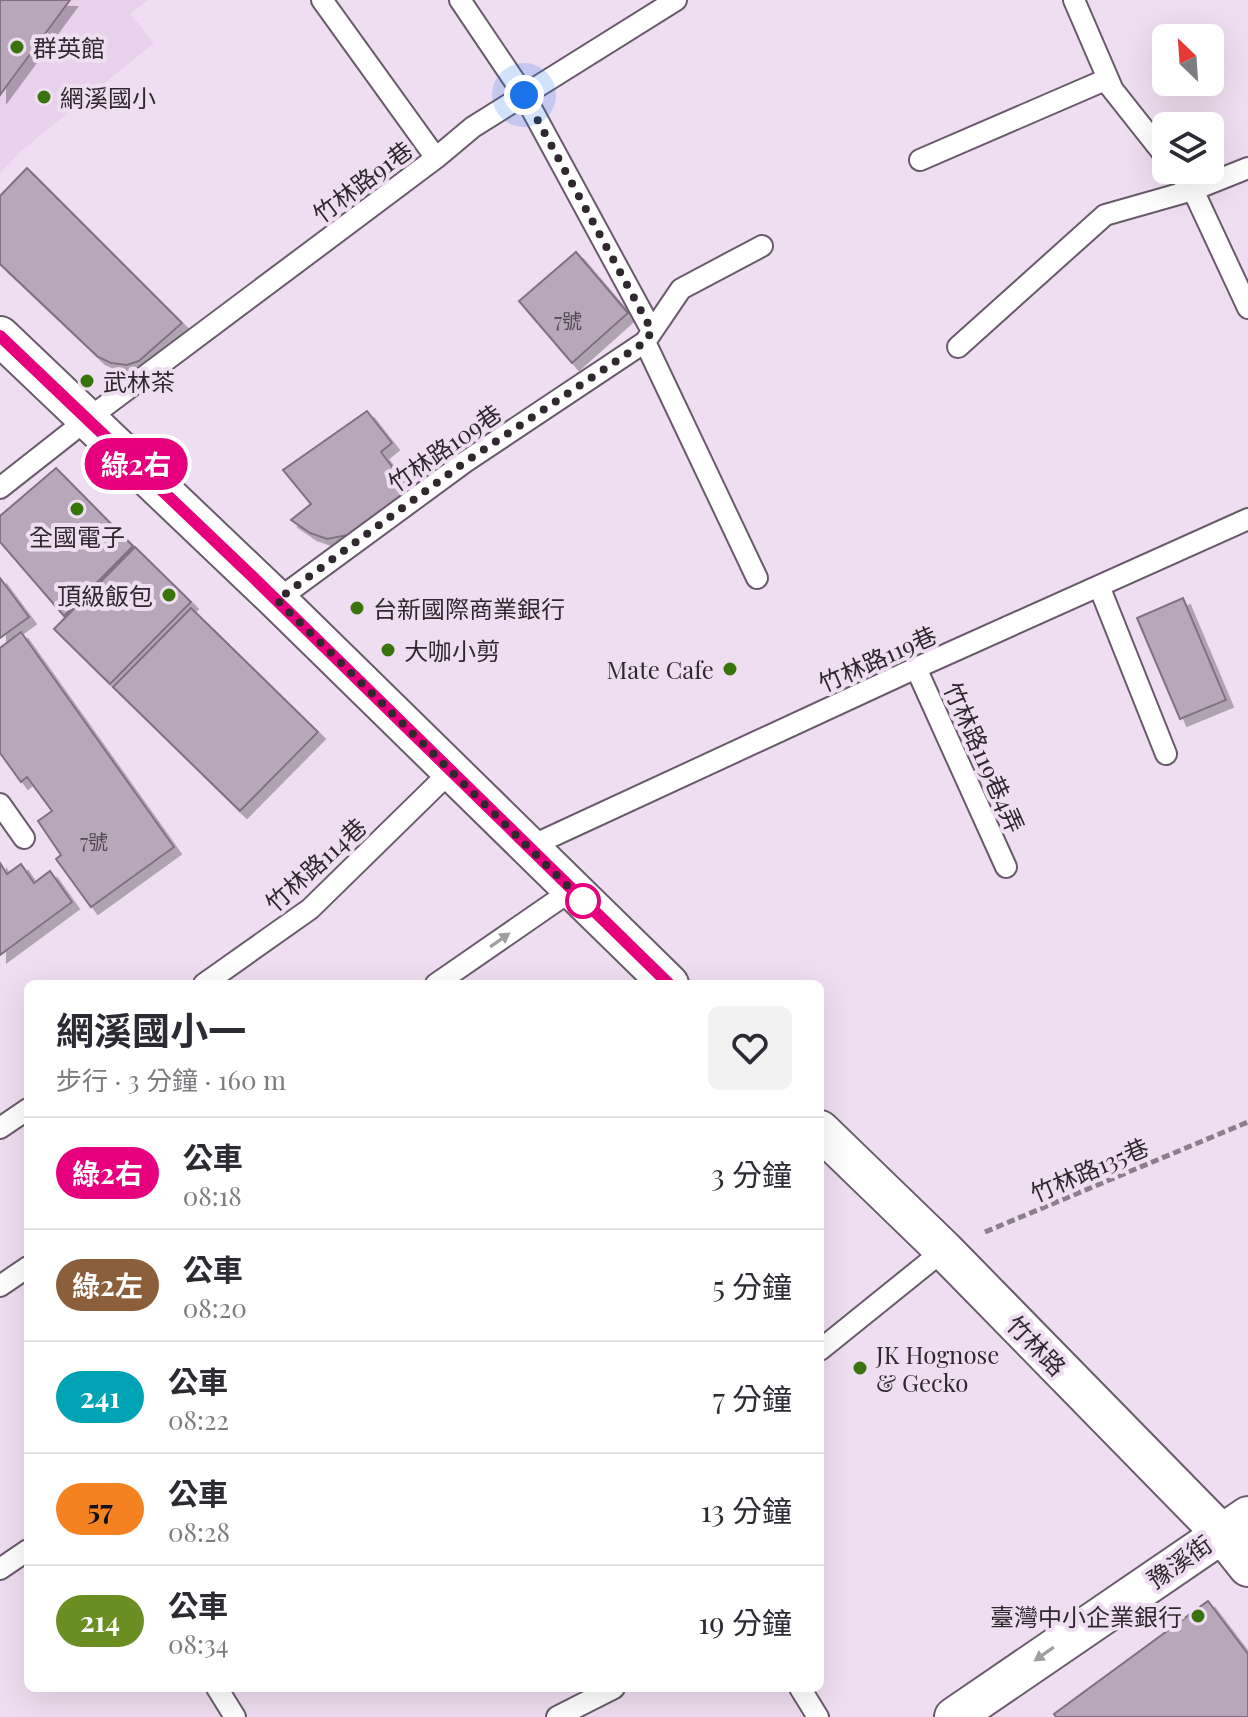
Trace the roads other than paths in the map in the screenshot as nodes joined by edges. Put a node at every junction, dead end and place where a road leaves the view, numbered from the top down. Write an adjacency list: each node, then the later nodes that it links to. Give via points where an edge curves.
1 (322, 0): 8 (lane)
2 (460, 0): 6 (lane)
3 (676, 0): 6 (lane, 竹林路91巷)
4 (1074, 0): 5 (lane)
5 (1112, 88): 7 (lane); 9 (lane, via 1105,80)
6 (524, 95): 8 (lane, 竹林路91巷); 16 (lane)
7 (1152, 139)
8 (436, 158): 18 (lane, 竹林路91巷)
9 (920, 160)
10 (1248, 168): 12 (lane)
11 (1188, 184): 12 (lane)
12 (1193, 190): 14 (lane); 17 (lane, via 1105,215)
13 (762, 246): 16 (lane, 竹林路109巷, via 681,289)
14 (1248, 308)
15 (0, 336): 18 (street)
16 (648, 336): 21 (lane); 23 (lane, 竹林路109巷)
17 (958, 347)
18 (89, 418): 19 (lane, 竹林路91巷); 23 (street)
19 (0, 488)
20 (1248, 519): 22 (lane, 竹林路119巷)
21 (757, 578)
22 (1099, 586): 24 (lane, 竹林路119巷); 25 (lane)
23 (277, 600): 26 (street)
24 (916, 668): 29 (lane, 竹林路119巷); 30 (lane, 竹林路119巷4弄)
25 (1166, 754)
26 (451, 771): 29 (street); 32 (lane, 竹林路114巷, via 310,909)
27 (0, 804): 28 (lane)
28 (24, 838)
29 (529, 847): 31 (street)
30 (1006, 867)
31 (572, 890): 33 (lane, one-way to 31); 34 (street)
32 (210, 980)
33 (442, 980)
34 (665, 980)
35 (24, 1112): 36 (lane)
36 (0, 1128)
37 (824, 1134): 38 (street, 竹林路)
38 (944, 1250): 41 (lane); 42 (street, 竹林路)
39 (24, 1270): 40 (lane)
40 (0, 1286)
41 (824, 1347)
42 (1234, 1524): 44 (street, 竹林路); 52 (street, 豫溪街, one-way to 52)
43 (24, 1553): 45 (lane)
44 (1248, 1567)
45 (0, 1569)
46 (219, 1692): 49 (lane)
47 (606, 1692): 50 (lane)
48 (802, 1692): 51 (lane)
49 (235, 1717)
50 (557, 1717)
51 (818, 1717)
52 (954, 1717)

